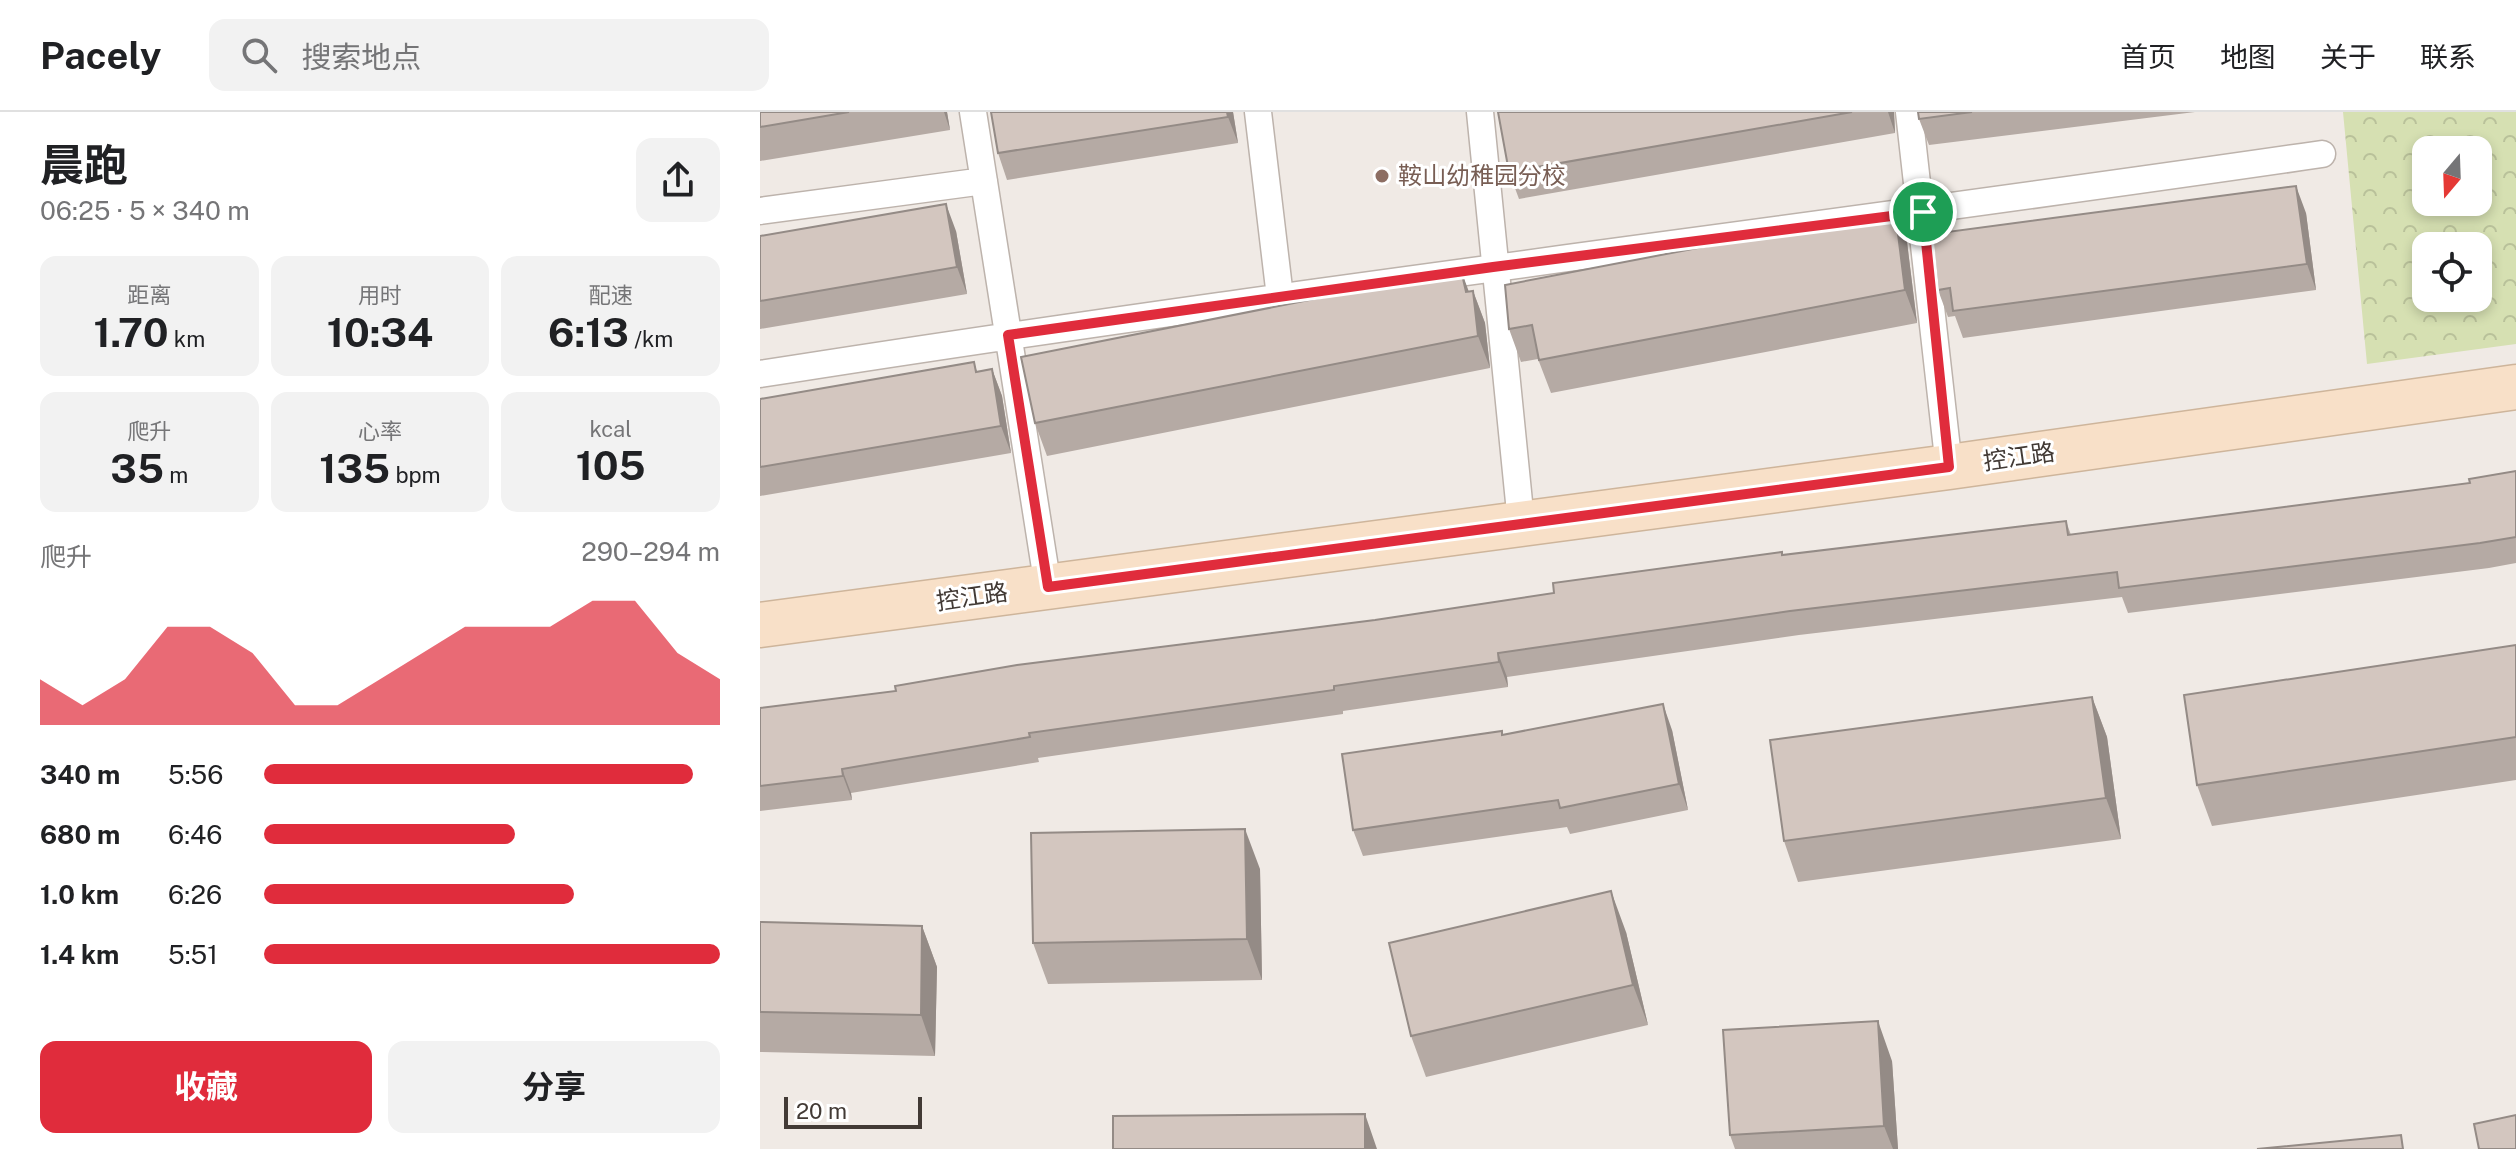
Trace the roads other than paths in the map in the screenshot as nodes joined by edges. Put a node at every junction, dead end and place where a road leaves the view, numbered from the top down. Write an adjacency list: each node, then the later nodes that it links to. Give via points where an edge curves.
1 (973, 112): 6 (lane)
2 (1258, 112): 10 (lane)
3 (1480, 112): 9 (lane)
4 (1909, 112): 8 (lane)
5 (2322, 154): 8 (lane)
6 (984, 181): 7 (lane); 11 (lane)
7 (760, 211)
8 (1923, 212): 9 (lane); 14 (lane)
9 (1493, 267): 10 (lane); 15 (lane)
10 (1280, 297): 11 (lane)
11 (1008, 335): 12 (lane); 16 (lane)
12 (760, 374)
13 (2516, 387): 14 (main road, 控江路)
14 (1949, 467): 15 (main road, 控江路)
15 (1521, 522): 16 (main road, 控江路)
16 (1048, 587): 17 (main road, 控江路)
17 (760, 625)

